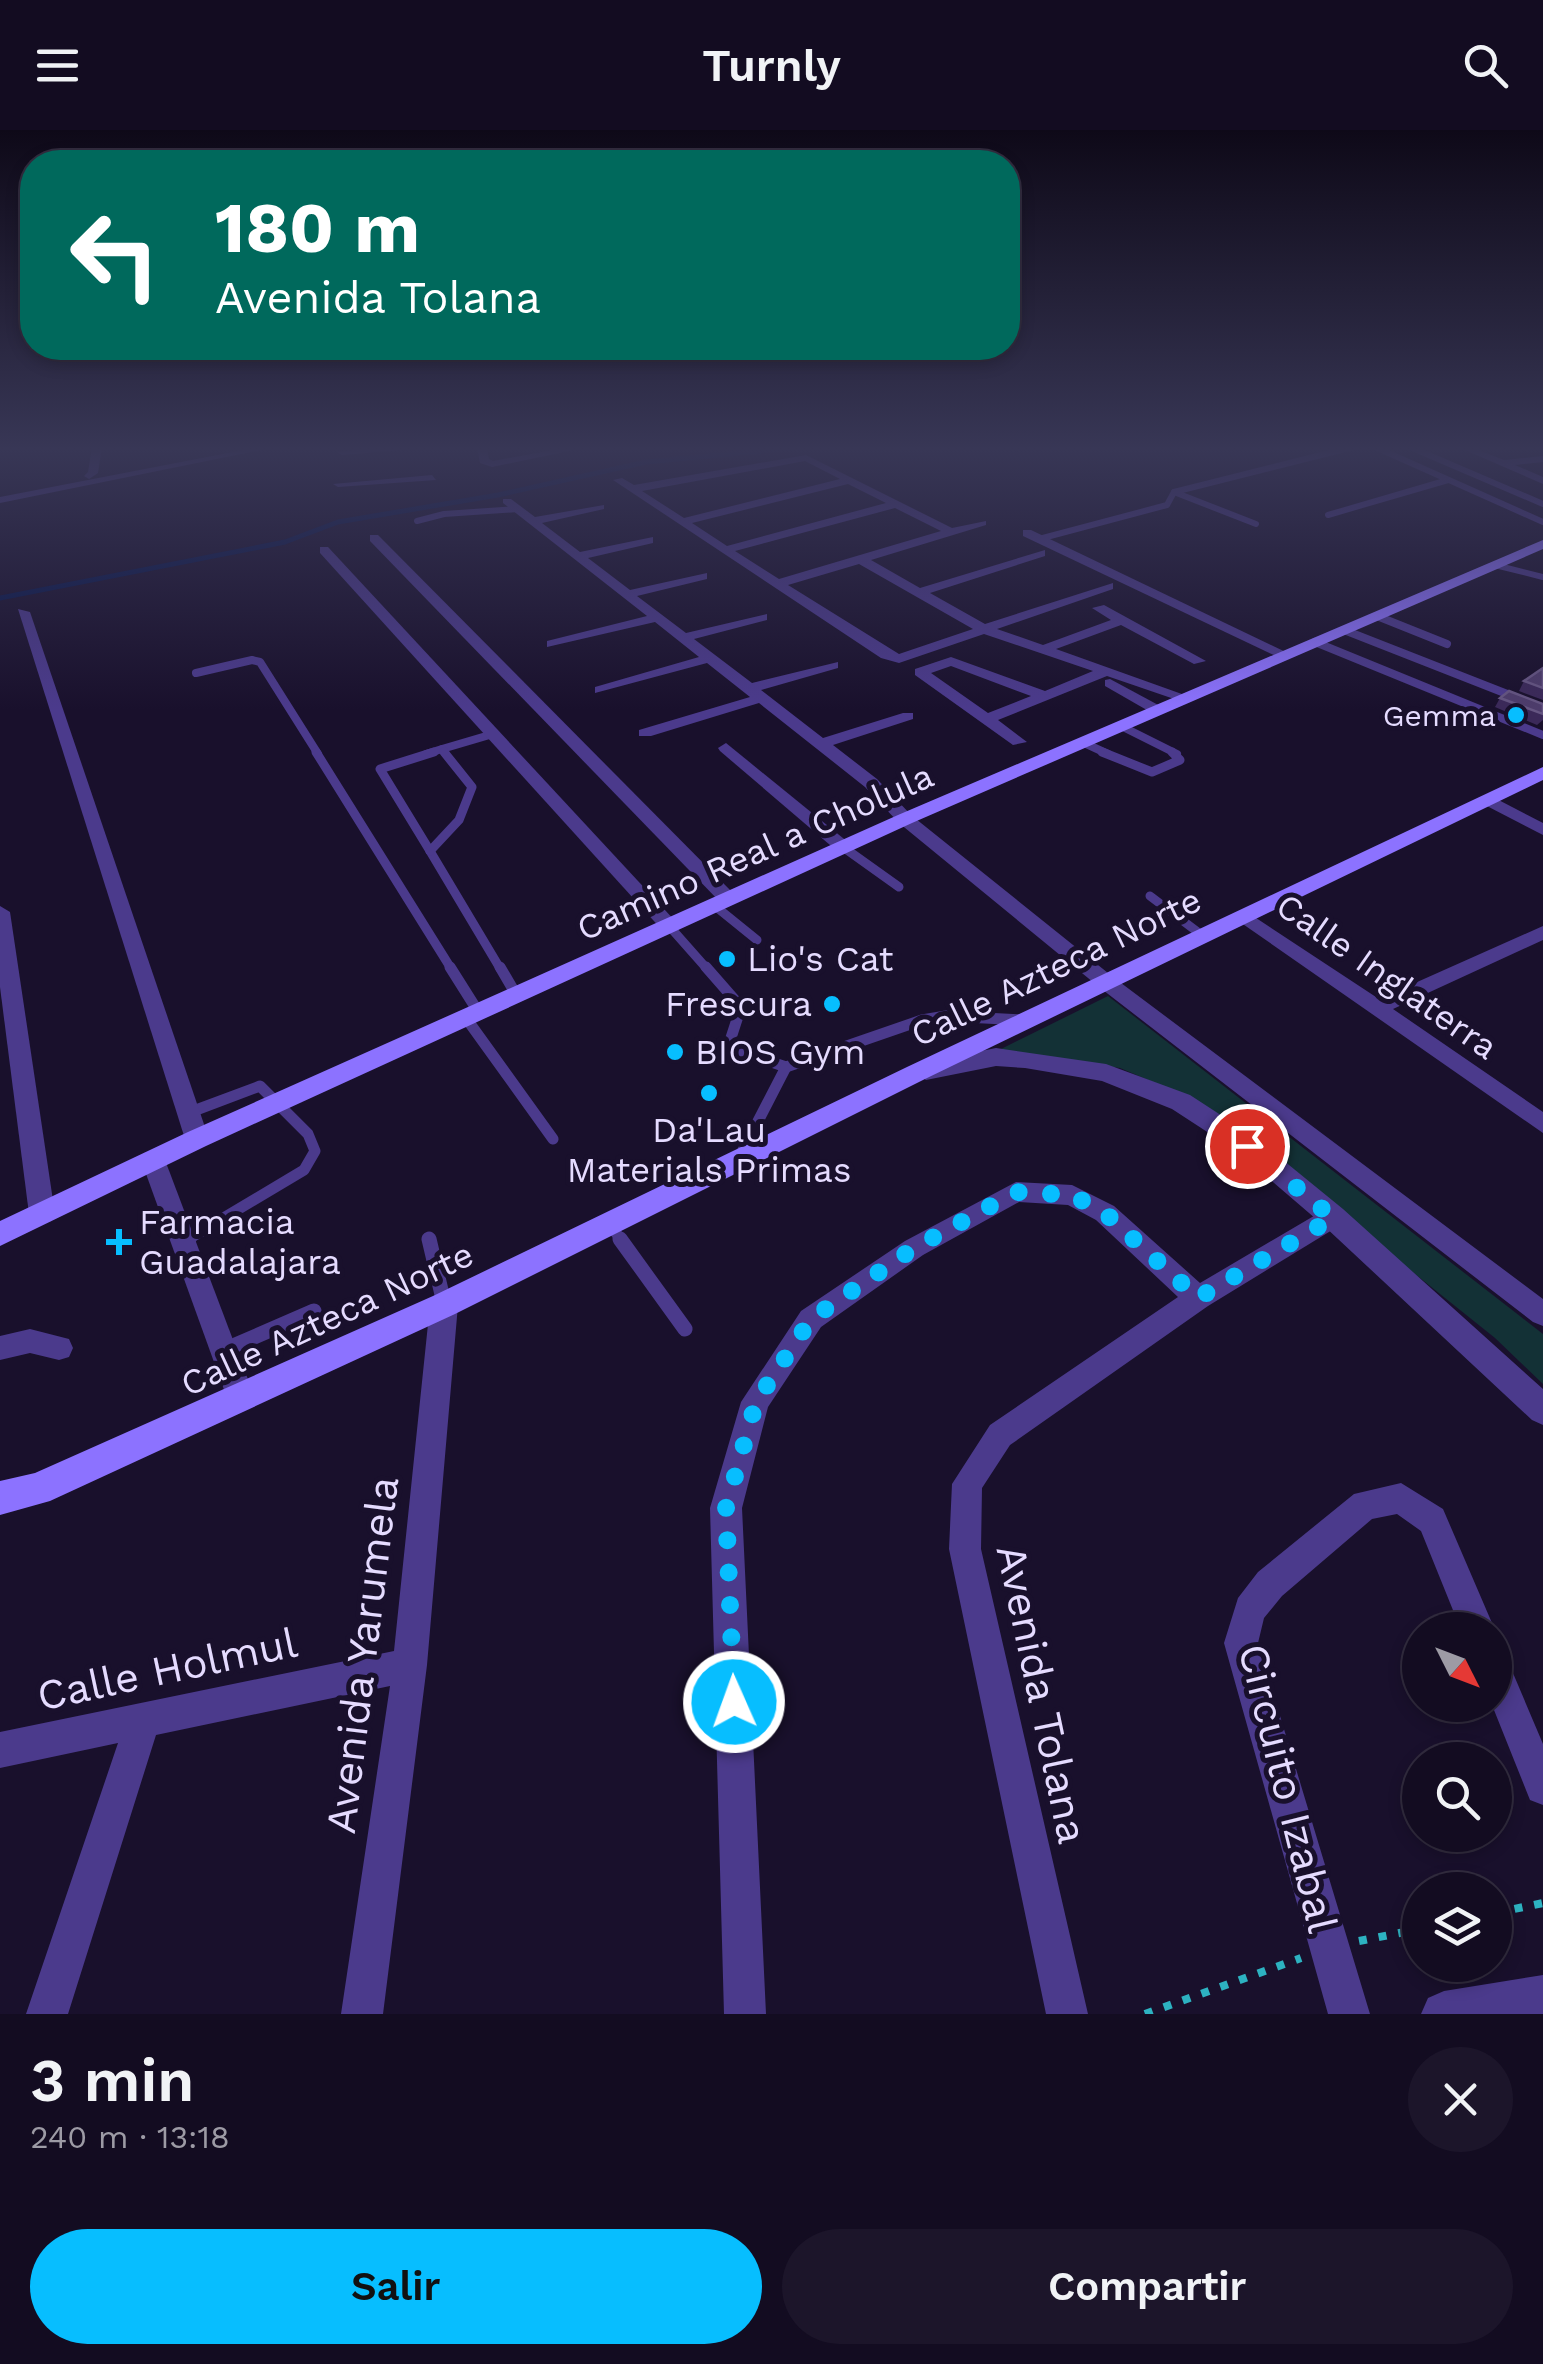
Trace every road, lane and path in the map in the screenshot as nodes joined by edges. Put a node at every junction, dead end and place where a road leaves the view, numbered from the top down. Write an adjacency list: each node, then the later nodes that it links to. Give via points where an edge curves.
1 (551, 535): 12 (street)
2 (702, 535): 10 (street)
3 (782, 535): 10 (street)
4 (942, 535): 13 (street)
5 (1060, 535): 8 (lane)
6 (374, 538): 71 (street)
7 (649, 540): 12 (street)
8 (1036, 542): 19 (street); 36 (street)
9 (324, 550): 56 (street)
10 (726, 550): 17 (street)
11 (1537, 550): 14 (main road, Camino Real a Cholula)
12 (578, 556): 20 (street)
13 (860, 560): 17 (street); 19 (street)
14 (1495, 565): 16 (lane); 23 (main road, Camino Real a Cholula)
15 (702, 576): 20 (street)
16 (1543, 578)
17 (777, 584): 27 (street, via 899,659)
18 (1108, 586): 27 (street)
19 (917, 593): 27 (street)
20 (628, 594): 24 (street)
21 (1099, 608): 26 (street)
22 (23, 612): 87 (street)
23 (1377, 616): 28 (main road, Camino Real a Cholula); 33 (lane)
24 (658, 617): 29 (street); 32 (street)
25 (762, 617): 29 (street)
26 (1122, 620): 34 (street); 35 (street)
27 (985, 630): 35 (street)
28 (1344, 630): 30 (main road, Camino Real a Cholula); 31 (lane)
29 (683, 638): 39 (street)
30 (1315, 642): 36 (main road, Camino Real a Cholula); 37 (lane)
31 (1374, 642): 37 (lane); 45 (lane)
32 (552, 644)
33 (1447, 644)
34 (1173, 647): 38 (street); 40 (street)
35 (1039, 651): 43 (street)
36 (1285, 655): 48 (main road, Camino Real a Cholula)
37 (1347, 655): 49 (lane)
38 (1144, 657)
39 (710, 658): 44 (street); 46 (street)
40 (1199, 661)
41 (832, 665): 46 (street)
42 (196, 673): 81 (lane, via 260,662)
43 (1108, 676): 47 (street); 48 (street); 51 (street)
44 (600, 690)
45 (1500, 692): 49 (lane); 50 (lane)
46 (755, 693): 55 (street); 60 (street)
47 (1045, 696): 53 (street); 53 (street, via 959,663 920,672)
48 (1185, 698): 51 (main road, Camino Real a Cholula)
49 (1477, 708): 57 (lane)
50 (1543, 708)
51 (1157, 710): 54 (main road, Camino Real a Cholula)
52 (908, 716): 60 (street)
53 (986, 719): 58 (street)
54 (1121, 726): 59 (main road, Camino Real a Cholula); 59 (lane, via 1180,760 1152,772)
55 (645, 733)
56 (492, 734): 62 (lane); 74 (street)
57 (1543, 735)
58 (1019, 742)
59 (1082, 742): 65 (main road, Camino Real a Cholula)
60 (821, 744): 65 (street)
61 (726, 748): 67 (street)
62 (442, 749): 68 (lane, via 472,787 459,820); 68 (lane, via 380,770)
63 (1543, 773): 64 (main road, Calle Azteca Norte)
64 (1489, 800): 66 (street); 72 (main road, Calle Azteca Norte)
65 (905, 819): 67 (main road, Camino Real a Cholula); 78 (street)
66 (1543, 830)
67 (842, 847): 69 (lane); 71 (main road, Camino Real a Cholula)
68 (429, 852): 79 (lane)
69 (899, 887)
70 (1150, 896): 76 (lane)
71 (722, 902): 74 (main road, Camino Real a Cholula); 77 (lane)
72 (1244, 916): 76 (main road, Calle Azteca Norte); 80 (street, Calle Inglaterra)
73 (1, 924): 83 (street)
74 (670, 927): 79 (main road, Camino Real a Cholula); 84 (lane, via 741,1006 728,1047)
75 (1542, 933): 80 (street)
76 (1203, 936): 78 (main road, Calle Azteca Norte)
77 (757, 940)
78 (1106, 982): 82 (main road, Calle Azteca Norte); 102 (street)
79 (517, 996): 81 (main road, Camino Real a Cholula)
80 (1376, 1008): 88 (street, Calle Inglaterra)
81 (473, 1015): 86 (main road, Camino Real a Cholula); 90 (lane)
82 (1029, 1020): 84 (lane, via 922,1020); 85 (main road, Calle Azteca Norte)
83 (8, 1025): 93 (street)
84 (786, 1066): 92 (lane)
85 (916, 1073): 92 (main road, Calle Azteca Norte); 94 (street, via 996,1057 1126,1079 1180,1102 1247,1146)
86 (279, 1102): 87 (lane, via 260,1086); 89 (main road, Camino Real a Cholula); 98 (lane, via 308,1134 316,1151 312,1160)
87 (188, 1114): 89 (street)
88 (1543, 1124)
89 (197, 1138): 91 (main road, Camino Real a Cholula)
90 (553, 1139)
91 (154, 1160): 93 (main road, Camino Real a Cholula); 98 (street)
92 (737, 1164): 95 (main road, Calle Azteca Norte)
93 (42, 1214): 96 (main road, Camino Real a Cholula)
94 (1333, 1218): 99 (street, Avenida Tolana); 108 (street)
95 (610, 1226): 100 (main road, Calle Azteca Norte); 103 (lane)
96 (0, 1234)
97 (428, 1239): 100 (lane)
98 (184, 1242): 106 (street)
99 (1198, 1298): 123 (street, via 1105,1213 1072,1195 1016,1192 914,1248 811,1319 756,1402 726,1508); 124 (street, Avenida Tolana, via 1000,1435 967,1484 965,1549)
100 (444, 1305): 107 (main road, Calle Azteca Norte); 111 (street, Avenida Yarumela)
101 (314, 1311): 106 (lane)
102 (1543, 1314)
103 (685, 1329)
104 (0, 1348): 105 (street, via 38,1340)
105 (59, 1348)
106 (224, 1350): 107 (street)
107 (241, 1398): 109 (main road, Calle Azteca Norte, via 38,1489)
108 (1543, 1410)
109 (0, 1498)
110 (1470, 1612): 119 (street, Circuito Izabal, via 1432,1520 1401,1498 1365,1504 1270,1584 1250,1610 1242,1643)
111 (410, 1664): 113 (street, Calle Holmul); 122 (street, Avenida Yarumela)
112 (1512, 1712): 115 (street)
113 (143, 1720): 114 (street, Calle Holmul); 121 (street)
114 (0, 1750)
115 (1543, 1786)
116 (1543, 1904): 117 (path)
117 (1512, 1910)
118 (1402, 1933): 119 (path)
119 (1328, 1948): 125 (path); 126 (street, Circuito Izabal)
120 (1543, 1998): 127 (street)
121 (48, 2014)
122 (362, 2014)
123 (745, 2014)
124 (1067, 2014)
125 (1145, 2014)
126 (1349, 2014)
127 (1444, 2014)

